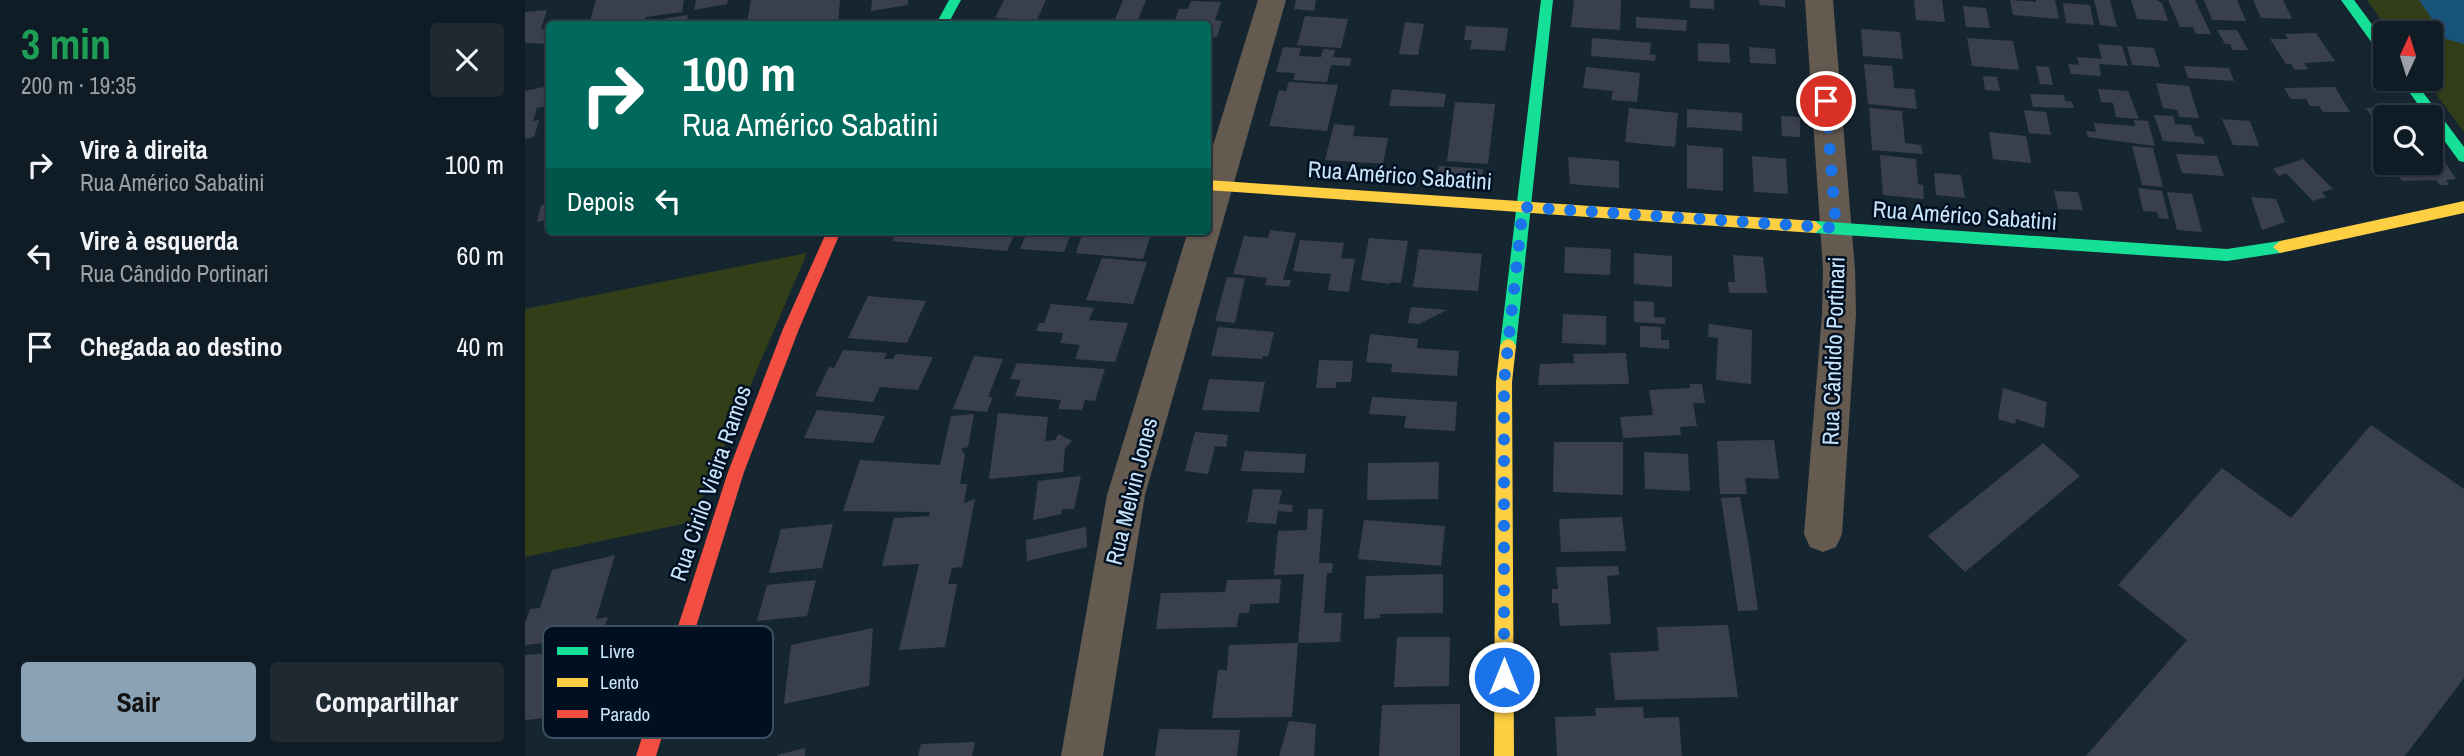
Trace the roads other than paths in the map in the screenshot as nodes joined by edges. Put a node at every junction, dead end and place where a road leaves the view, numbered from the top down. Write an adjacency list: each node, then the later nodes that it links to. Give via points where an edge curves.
1 (955, 0): 6 (street)
2 (1272, 0): 10 (street)
3 (1547, 0): 11 (street)
4 (1819, 0): 13 (street, Rua Cândido Portinari)
5 (2347, 0): 7 (street)
6 (944, 21)
7 (2373, 35)
8 (2415, 91): 9 (street)
9 (2464, 157)
10 (1212, 185): 11 (street, Rua Américo Sabatini)
11 (1523, 207): 13 (street, Rua Américo Sabatini); 22 (street, via 1504,382)
12 (2464, 207): 13 (street, Rua Américo Sabatini, via 2271,250 2227,255)
13 (1836, 228): 16 (street, Rua Cândido Portinari, via 1839,314)
14 (832, 235): 17 (street, Rua Cirilo Vieira Ramos, via 736,472)
15 (1203, 235): 21 (street, Rua Melvin Jones, via 1126,495)
16 (1823, 534)
17 (687, 626)
18 (652, 738): 20 (street, Rua Cirilo Vieira Ramos)
19 (639, 756): 20 (street)
20 (646, 756)
21 (1082, 756)
22 (1504, 756)

